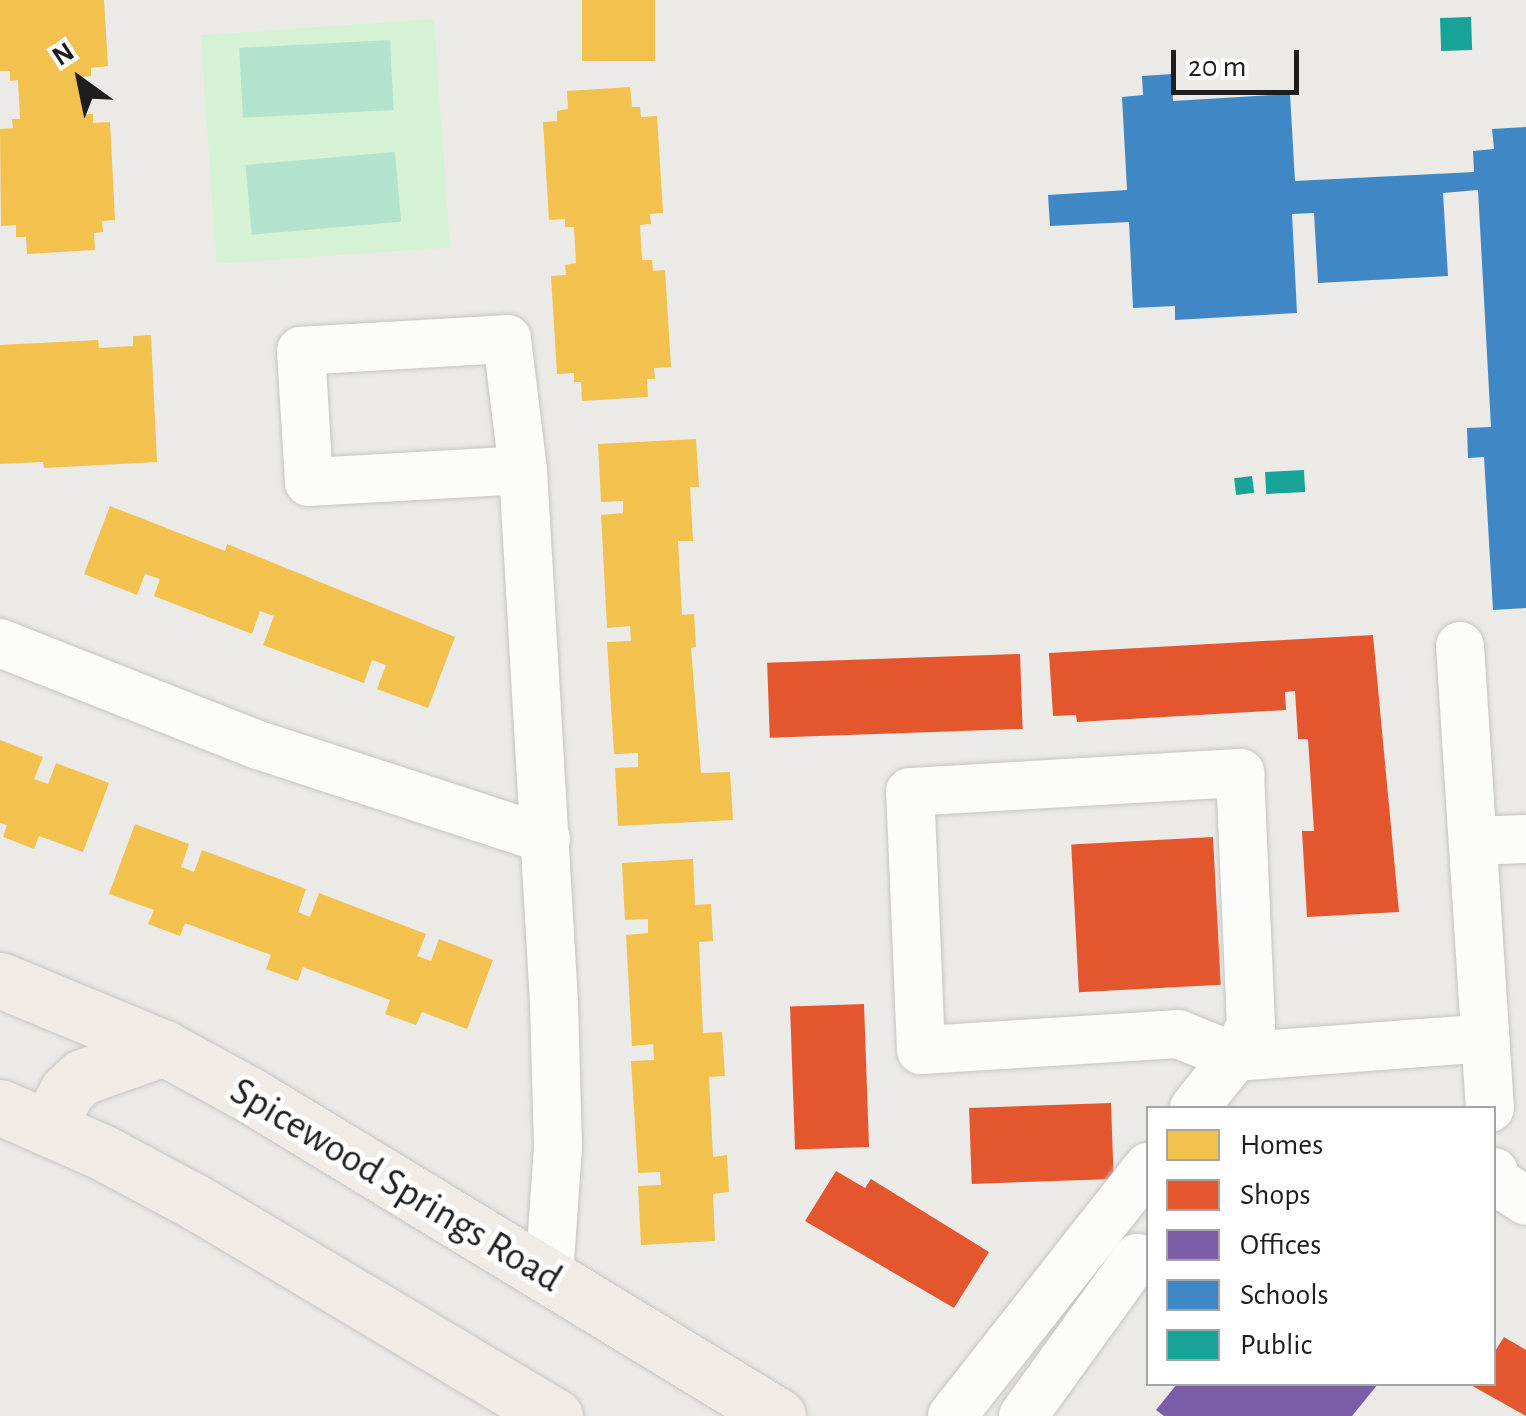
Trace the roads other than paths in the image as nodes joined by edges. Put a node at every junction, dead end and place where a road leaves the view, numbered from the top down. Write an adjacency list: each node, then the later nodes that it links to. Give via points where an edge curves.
1 (523, 470): 1 (lane, via 309,482 301,350 507,339); 4 (lane)
2 (0, 643): 4 (lane, via 258,745)
3 (1460, 646): 6 (lane)
4 (546, 839): 18 (lane, via 558,1147)
5 (1526, 839): 6 (lane)
6 (1473, 841): 8 (lane)
7 (0, 980): 9 (main road, Spicewood Springs Road)
8 (1486, 1038): 10 (lane); 12 (lane)
9 (164, 1048): 13 (main road, via 82,1077); 18 (main road, Spicewood Springs Road)
10 (1235, 1056): 10 (lane, via 1178,1034 922,1050 910,792 1240,772 1251,1025); 11 (lane)
11 (1196, 1106)
12 (1490, 1106)
13 (24, 1117): 20 (main road, via 197,1203)
14 (1146, 1170): 22 (lane)
15 (1496, 1181): 16 (lane)
16 (1526, 1201)
17 (1137, 1258): 19 (lane)
18 (549, 1277): 21 (main road, Spicewood Springs Road)
19 (1029, 1414)
20 (555, 1416)
21 (778, 1416)
22 (952, 1416)

